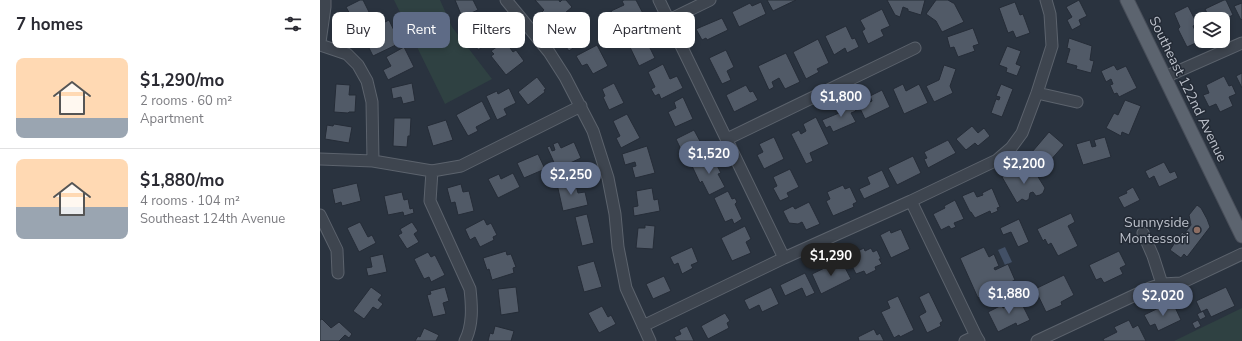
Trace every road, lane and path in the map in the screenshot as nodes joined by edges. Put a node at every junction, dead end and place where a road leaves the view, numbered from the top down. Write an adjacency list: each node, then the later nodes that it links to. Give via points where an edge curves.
1 (325, 0): 9 (street)
2 (506, 0): 17 (street, via 549,52)
3 (659, 0): 7 (street)
4 (710, 0): 8 (street)
5 (1046, 0): 15 (street, via 1050,14 1052,46)
6 (1127, 0): 14 (main road, Southeast 122nd Avenue)
7 (665, 12)
8 (685, 12)
9 (320, 42)
10 (1242, 43): 14 (street)
11 (320, 45): 20 (street, via 347,54 358,65 367,80 372,102)
12 (683, 48): 18 (street)
13 (915, 48): 18 (street)
14 (1165, 77): 25 (main road, Southeast 122nd Avenue)
15 (1037, 93): 16 (street); 22 (street, via 1022,133 1011,148 997,160)
16 (1077, 102)
17 (581, 106): 21 (street, via 461,166); 30 (street, via 593,131 608,178 626,288)
18 (727, 139): 27 (street)
19 (320, 159): 20 (street)
20 (373, 161): 21 (street)
21 (432, 171): 32 (street, via 430,201 470,289 471,323)
22 (911, 201): 27 (street); 31 (street)
23 (320, 215): 28 (street, via 337,250)
24 (1142, 233): 29 (street)
25 (1242, 236)
26 (1242, 254): 29 (street, via 1181,283)
27 (784, 258): 30 (street)
28 (338, 273)
29 (1162, 284): 35 (street)
30 (643, 326): 33 (street)
31 (978, 338): 34 (street)
32 (465, 341)
33 (650, 341)
34 (966, 341)
35 (1037, 341)

